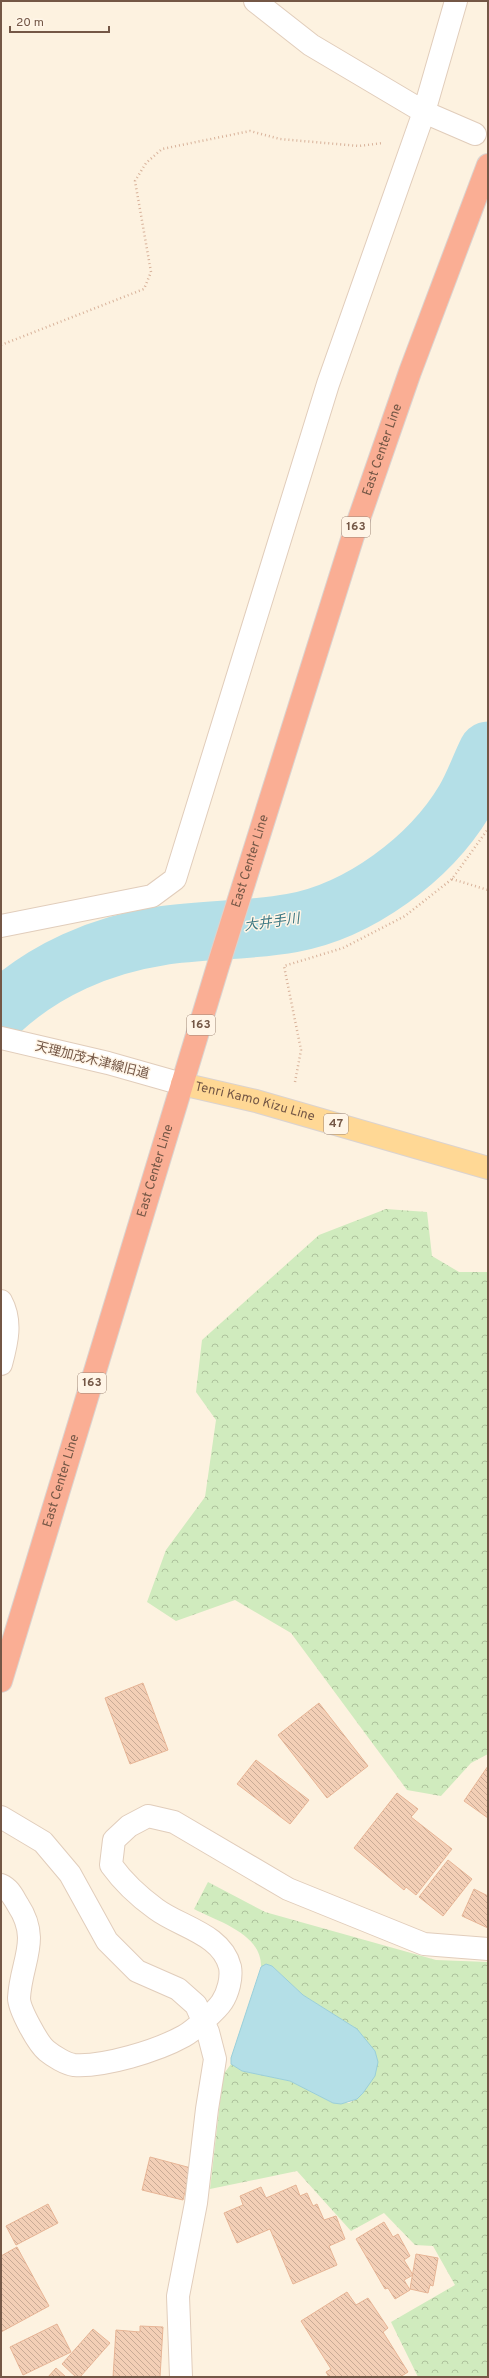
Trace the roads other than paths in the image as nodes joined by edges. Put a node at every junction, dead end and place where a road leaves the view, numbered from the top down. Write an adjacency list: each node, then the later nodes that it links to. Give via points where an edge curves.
1 (255, 1): 3 (street, via 311,45)
2 (456, 1): 3 (street)
3 (424, 112): 4 (street); 6 (street, via 328,384 176,880 152,896)
4 (475, 134)
5 (488, 165): 8 (highway, East Center Line / 163, via 410,372 353,536)
6 (1, 926)
7 (1, 1038): 8 (street, 天理加茂木津線旧道, via 108,1063)
8 (182, 1084): 9 (main road, Tenri Kamo Kizu Line / 47, via 290,1111); 12 (highway, East Center Line / 163)
9 (488, 1168)
10 (1, 1301): 11 (street, via 8,1313 6,1344)
11 (1, 1364)
12 (1, 1681)
13 (1, 1817): 16 (street, via 43,1842 70,1874 107,1942 138,1970 178,1989 196,2005)
14 (1, 1884): 16 (street, via 8,1888 27,1919 30,1945 19,2000 31,2028 46,2050 72,2065 102,2065 185,2036)
15 (488, 1949): 16 (street, via 424,1944 288,1889 174,1822 148,1816 129,1826 114,1840 111,1865 124,1884 157,1910 206,1936 226,1956 230,1968 229,1985 222,2002)
16 (203, 2020): 17 (street, via 215,2059 196,2203 178,2296)
17 (181, 2377)

